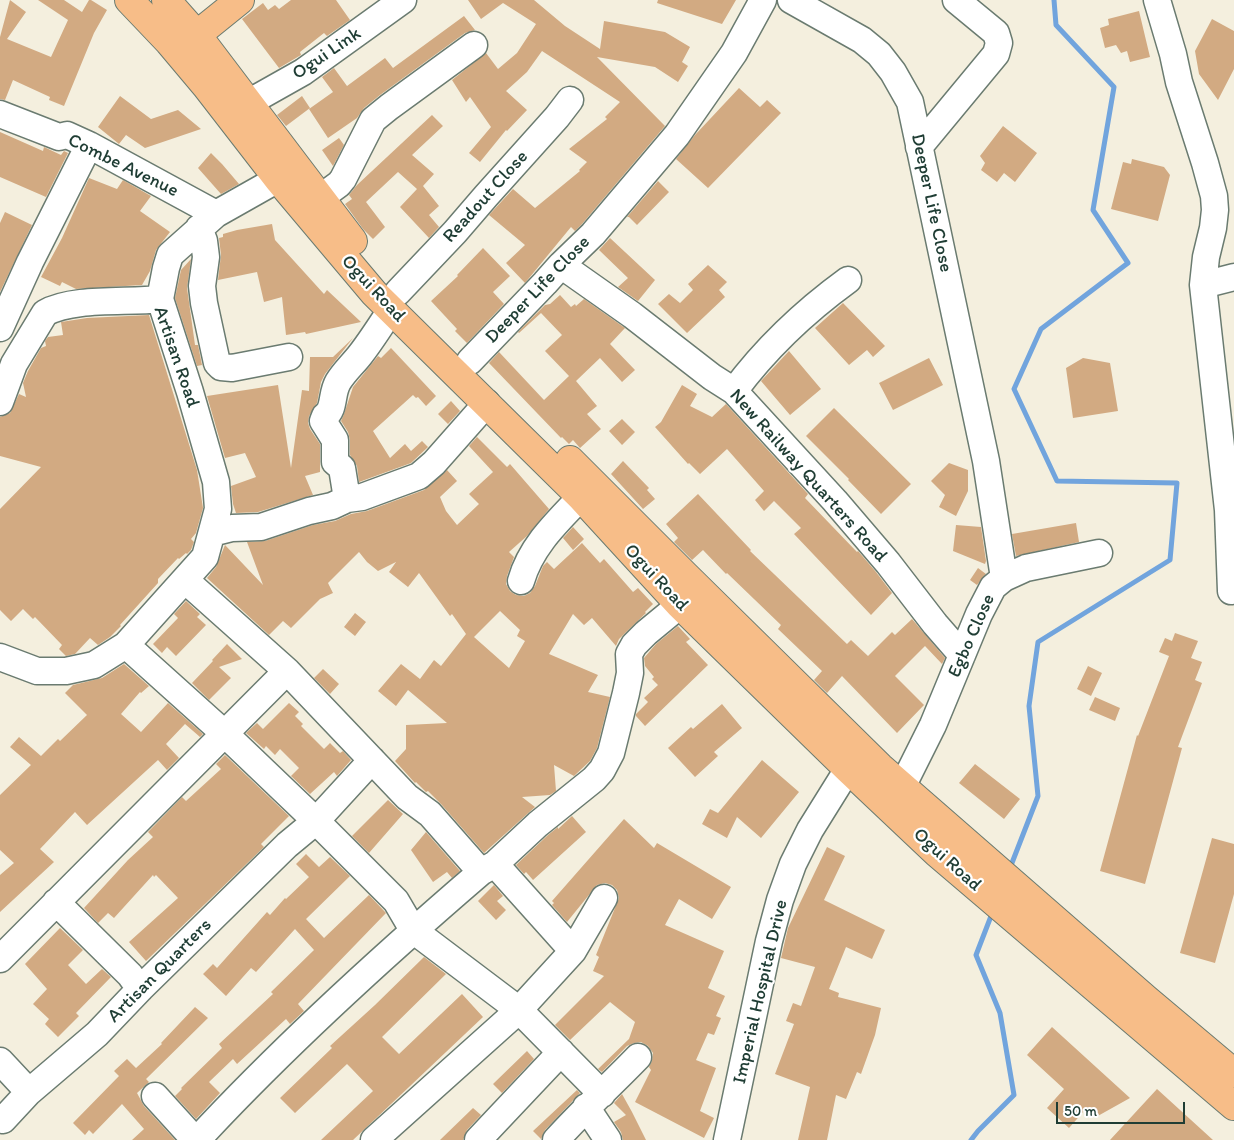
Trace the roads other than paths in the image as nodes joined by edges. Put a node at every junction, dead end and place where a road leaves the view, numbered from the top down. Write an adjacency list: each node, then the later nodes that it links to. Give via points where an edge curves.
1 (129, 0): 8 (main road, Ogui Road)
2 (240, 0): 9 (main road)
3 (402, 0): 12 (street, Ogui Link, via 303,72)
4 (763, 0): 19 (street, Deeper Life Close, via 734,53 677,135 593,234)
5 (791, 0): 15 (street, Deeper Life Close, via 862,40 879,54 910,102)
6 (956, 0): 15 (street, via 996,33 999,43 996,54)
7 (1157, 0): 22 (street, via 1214,196 1213,228)
8 (174, 10): 9 (main road, Ogui Road)
9 (186, 43): 12 (main road, Ogui Road); 16 (main road, Ogui Road, via 230,116)
10 (474, 45): 17 (street, via 373,120 343,179)
11 (570, 100): 24 (street, Readout Close)
12 (248, 103): 17 (main road, Ogui Road)
13 (0, 114): 14 (street, Combe Avenue)
14 (89, 145): 18 (street, Combe Avenue, via 200,204); 25 (street)
15 (919, 147): 35 (street, Deeper Life Close, via 986,461)
16 (278, 178): 18 (street); 24 (main road, Ogui Road, via 374,294)
17 (320, 198): 24 (main road, Ogui Road)
18 (207, 221): 23 (street, via 170,255); 26 (street, via 202,286 217,363 221,367 232,368)
19 (561, 265): 27 (street, Deeper Life Close); 29 (street, New Railway Quarters Road)
20 (1234, 277): 22 (street)
21 (848, 280): 29 (street, via 800,317 753,365)
22 (1203, 285): 38 (street, via 1228,510)
23 (160, 299): 28 (street, Artisan Road, via 92,303 45,313); 33 (street, Artisan Road, via 216,482 218,509)
24 (395, 301): 27 (main road, Ogui Road); 30 (main road, Ogui Road); 32 (street, via 360,355 340,378 332,396 330,413 325,416 324,421 335,440 335,462 342,468)
25 (0, 328)
26 (289, 357)
27 (470, 360): 44 (main road, Ogui Road)
28 (2, 390)
29 (734, 391): 41 (street, New Railway Quarters Road, via 847,515)
30 (487, 403): 31 (main road, Ogui Road); 32 (street, via 434,463 418,476)
31 (580, 497): 37 (street, via 537,546); 39 (main road, Ogui Road)
32 (347, 499): 33 (street, via 261,526)
33 (212, 533): 36 (street, Artisan Road, via 204,557)
34 (1099, 553): 35 (street, Egbo Close, via 1026,568)
35 (1004, 578): 41 (street, Egbo Close, via 993,587)
36 (185, 580): 40 (street, Artisan Road); 43 (street)
37 (521, 581)
38 (1232, 591)
39 (680, 605): 44 (main road, Ogui Road); 50 (street, via 646,633 629,654 626,693 611,753 602,770)
40 (126, 645): 42 (street, Artisan Road, via 94,665 66,671 37,670); 45 (street)
41 (962, 656): 48 (street, Egbo Close)
42 (0, 657)
43 (287, 671): 45 (street); 46 (street)
44 (822, 727): 47 (main road, Ogui Road); 48 (main road, Ogui Road)
45 (225, 734): 49 (street); 52 (street)
46 (372, 760): 49 (street, Artisan Quarters); 50 (street, via 407,797)
47 (848, 769): 56 (main road, Ogui Road, via 996,904); 73 (street, Imperial Hospital Drive, via 810,830 780,900)
48 (902, 787): 56 (main road, Ogui Road, via 1006,877)
49 (316, 821): 53 (street, via 396,902); 57 (street, Artisan Quarters, via 287,845)
50 (488, 868): 53 (street); 54 (street)
51 (604, 898): 54 (street)
52 (56, 902): 55 (street); 57 (street, via 130,975)
53 (414, 930): 58 (street); 68 (street, via 250,1083)
54 (573, 951): 58 (street)
55 (0, 959)
56 (1113, 988): 62 (main road, Ogui Road); 66 (main road, Ogui Road)
57 (140, 989): 63 (street, Artisan Quarters, via 97,1034)
58 (519, 1010): 59 (street); 69 (street)
59 (561, 1052): 65 (street); 70 (street)
60 (638, 1057): 65 (street)
61 (0, 1061): 63 (street)
62 (1234, 1073)
63 (29, 1092): 67 (street, Artisan Quarters)
64 (155, 1096): 68 (street)
65 (594, 1101): 71 (street); 72 (street)
66 (1234, 1106)
67 (3, 1120)
68 (196, 1140)
69 (374, 1140)
70 (478, 1140)
71 (556, 1140)
72 (608, 1140)
73 (727, 1140)

